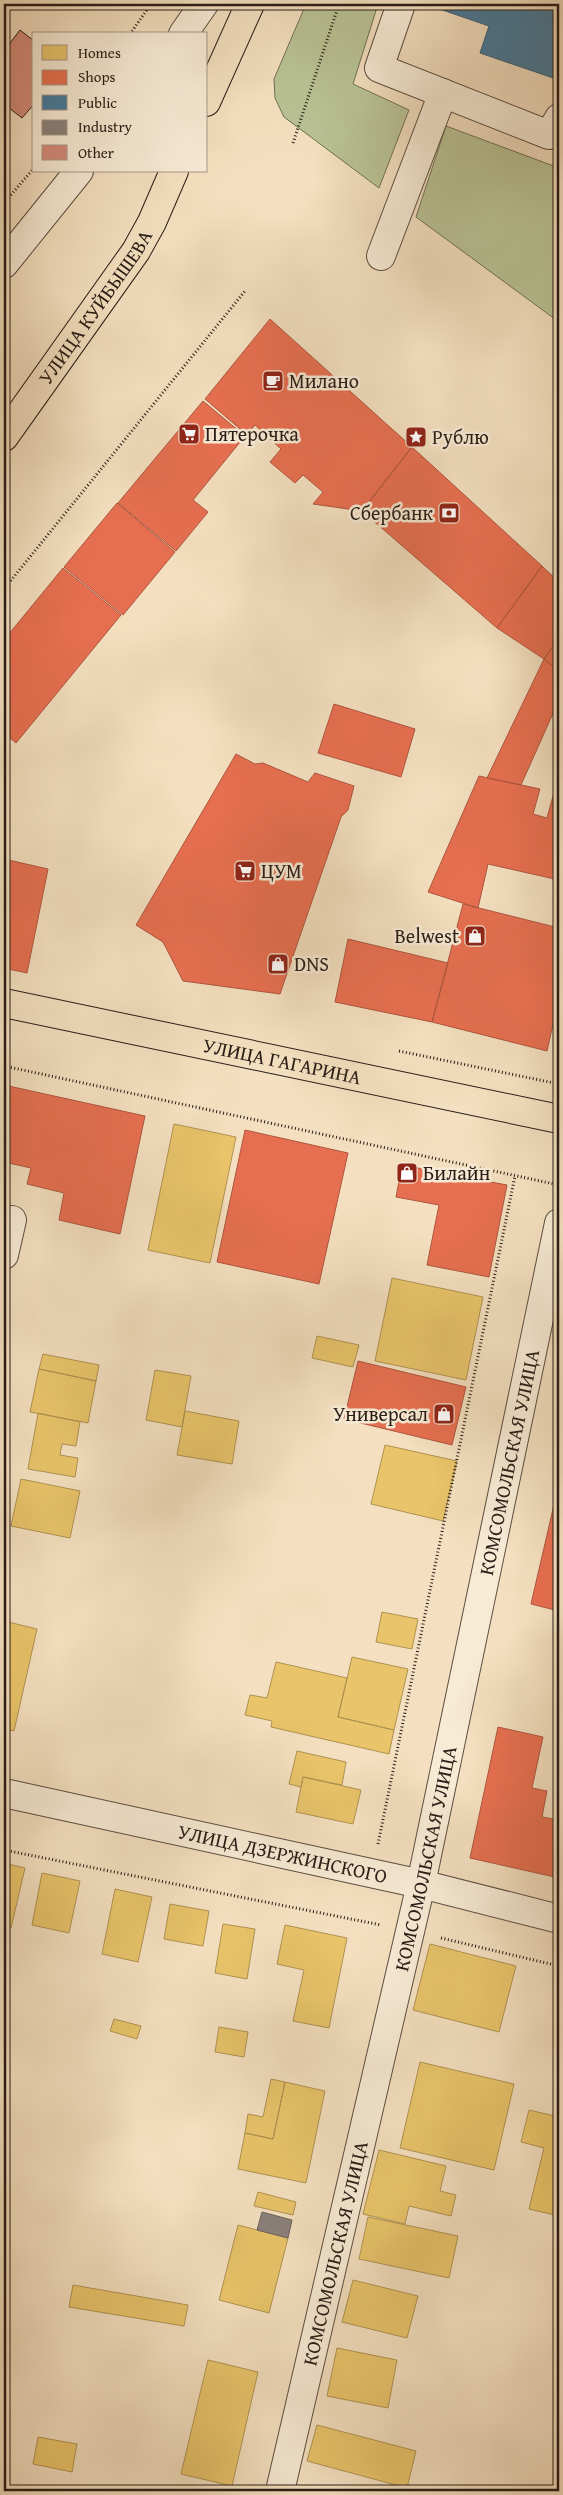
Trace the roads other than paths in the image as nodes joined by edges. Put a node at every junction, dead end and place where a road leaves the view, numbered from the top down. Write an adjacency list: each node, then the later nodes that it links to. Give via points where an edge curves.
1 (204, 4): 4 (street)
2 (250, 4): 6 (main road)
3 (401, 4): 5 (street, via 379,68)
4 (184, 32)
5 (443, 93): 7 (street, via 549,135); 10 (street)
6 (208, 98)
7 (559, 118)
8 (78, 172): 11 (street)
9 (174, 172): 12 (main road, УЛИЦА КУЙБЫШЕВА, via 136,250)
10 (381, 256)
11 (4, 264)
12 (4, 437)
13 (4, 1003): 14 (main road, УЛИЦА ГАГАРИНА)
14 (559, 1119)
15 (12, 1220): 17 (street)
16 (559, 1223): 19 (street, КОМСОМОЛЬСКАЯ УЛИЦА)
17 (4, 1255)
18 (4, 1793): 19 (street, УЛИЦА ДЗЕРЖИНСКОГО)
19 (422, 1884): 20 (street, УЛИЦА ДЗЕРЖИНСКОГО); 21 (street, КОМСОМОЛЬСКАЯ УЛИЦА)
20 (559, 1918)
21 (280, 2491)

